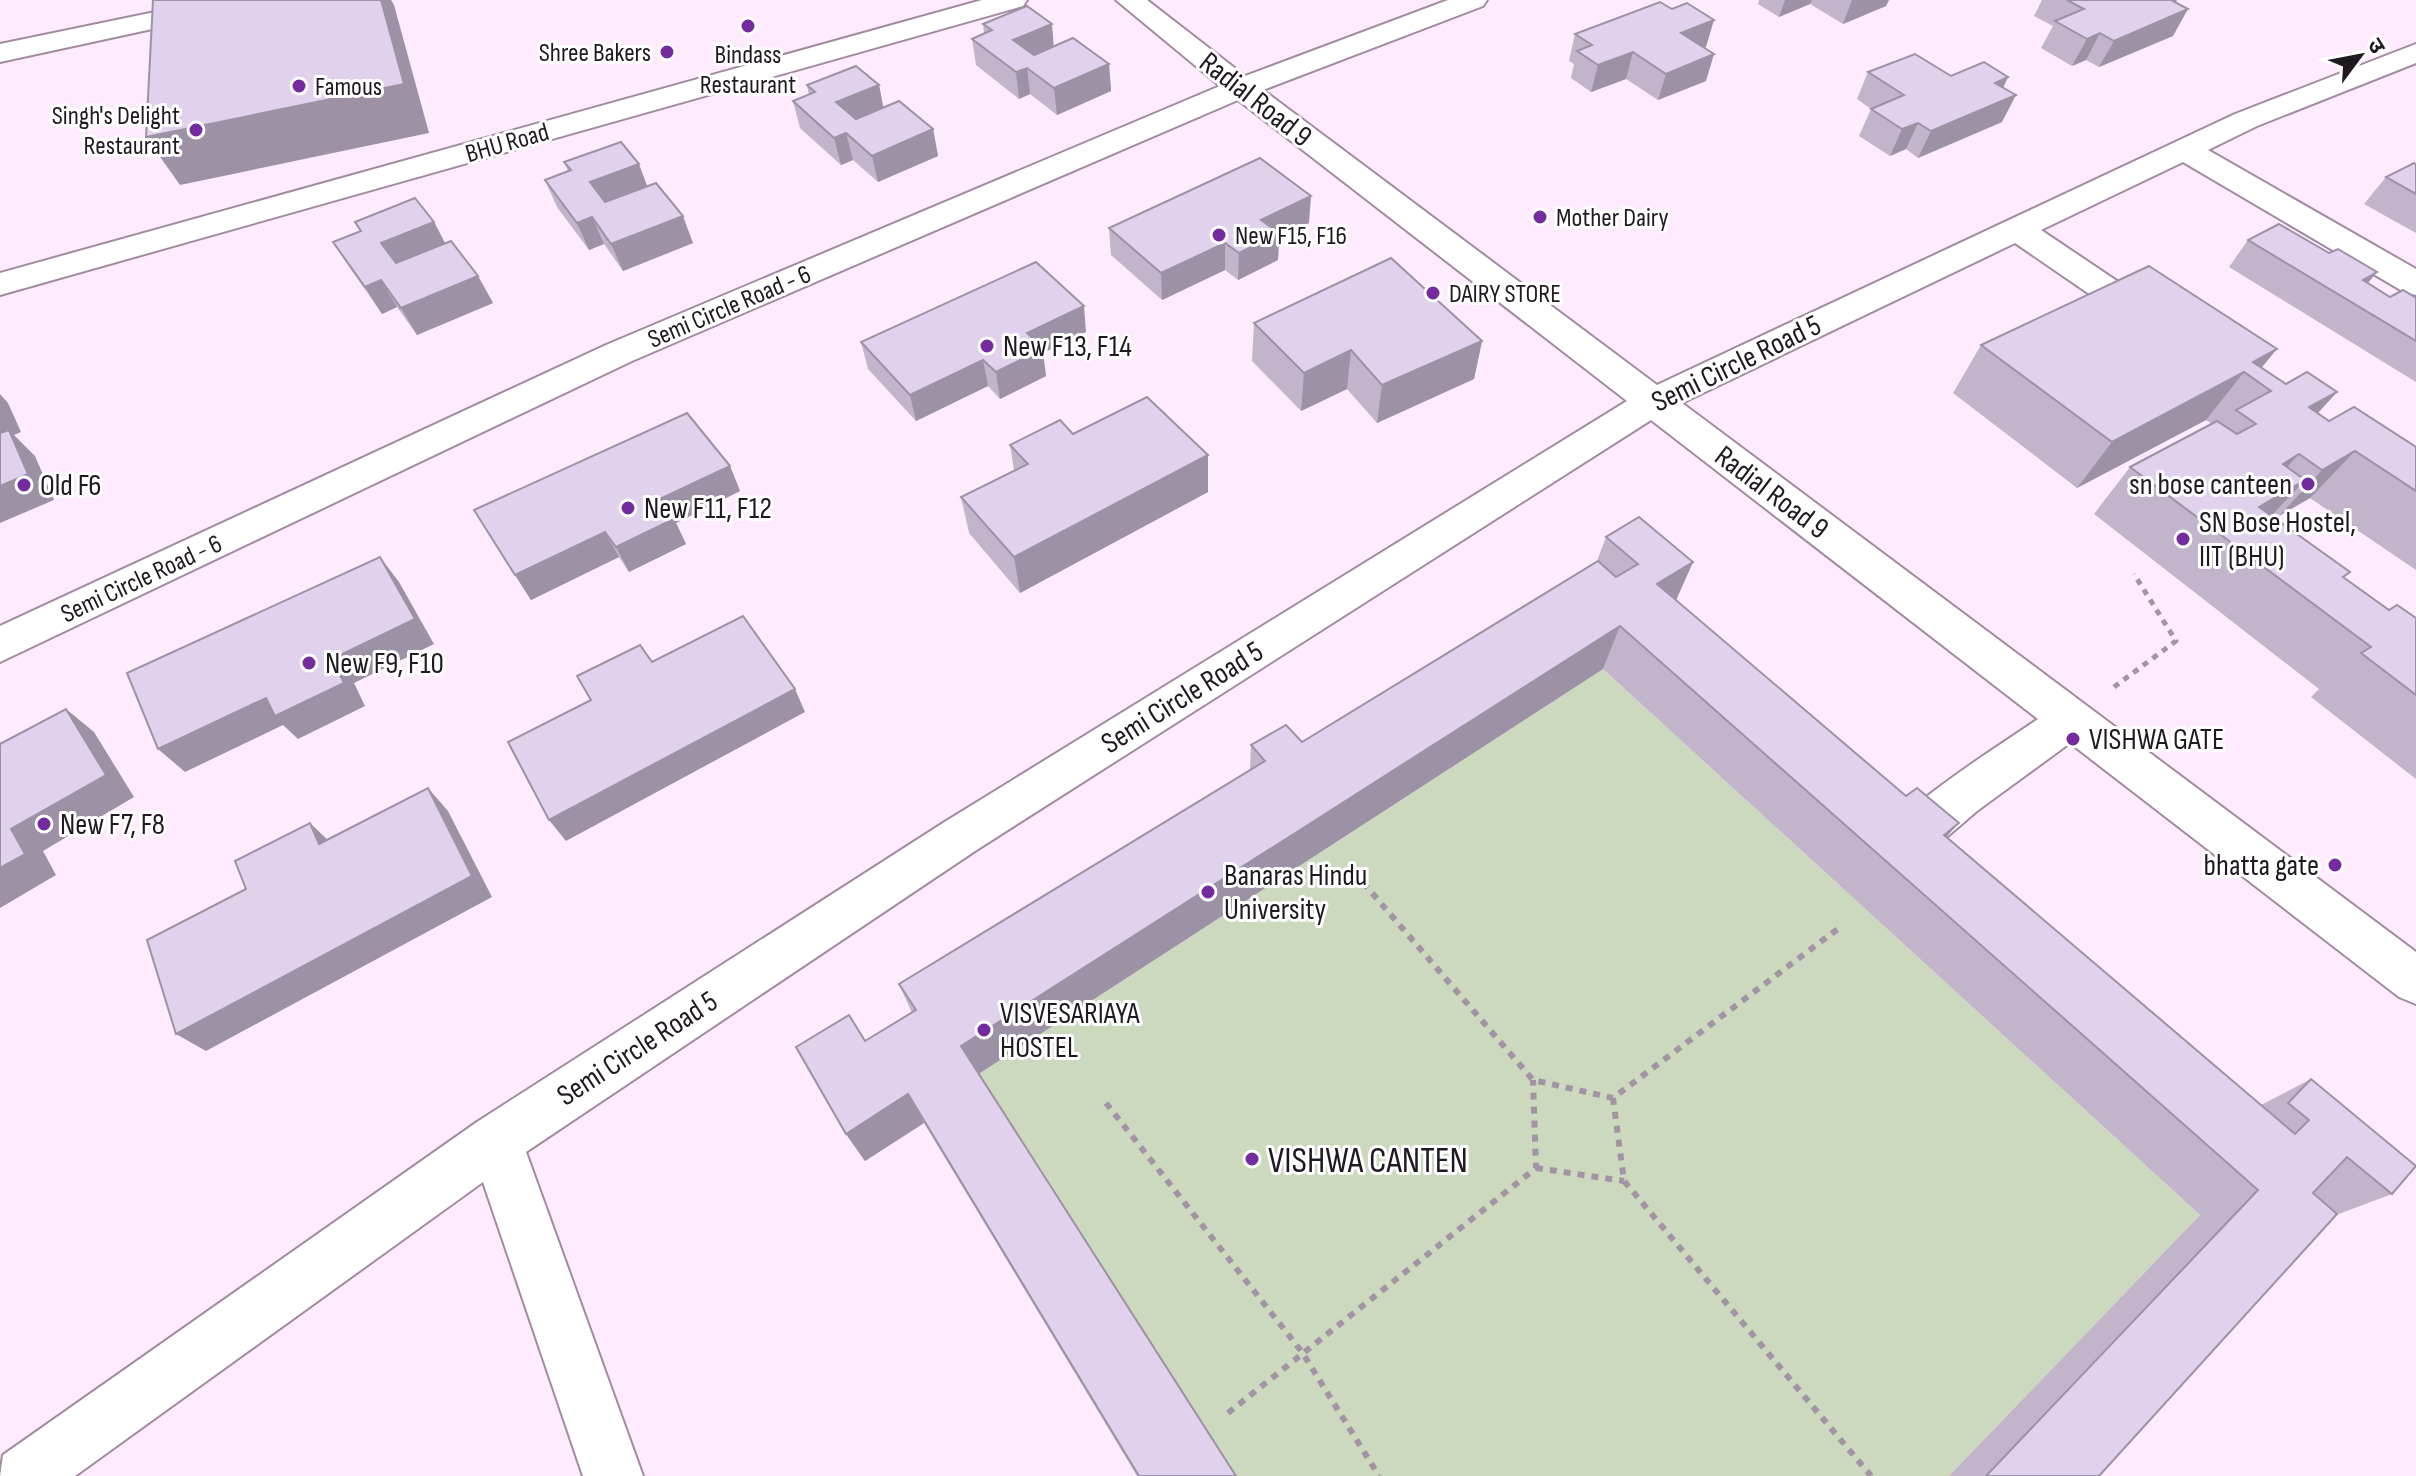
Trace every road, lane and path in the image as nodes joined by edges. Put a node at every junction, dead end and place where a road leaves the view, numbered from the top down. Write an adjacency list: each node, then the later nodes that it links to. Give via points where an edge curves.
1 (1013, 0): 10 (street, BHU Road)
2 (1130, 0): 7 (street, Radial Road 9)
3 (1473, 0): 7 (street, Semi Circle Road - 6)
4 (179, 15): 5 (street)
5 (0, 53)
6 (2416, 53): 8 (street, Semi Circle Road 5, via 2246,120)
7 (1241, 88): 13 (street, Radial Road 9); 15 (street, Semi Circle Road - 6, via 619,353)
8 (2185, 150): 9 (street, Semi Circle Road 5); 11 (street)
9 (2017, 229): 12 (street); 13 (street, Semi Circle Road 5)
10 (0, 284)
11 (2416, 284)
12 (2184, 343)
13 (1652, 402): 16 (street, Radial Road 9); 24 (street, Semi Circle Road 5, via 959,837)
14 (2134, 574): 16 (path, via 2176,641)
15 (0, 645)
16 (2071, 719): 17 (street, via 1961,797); 20 (street, Radial Road 9)
17 (1891, 857)
18 (1354, 872): 21 (path)
19 (1839, 928): 22 (path)
20 (2416, 981)
21 (1533, 1080): 22 (path); 25 (path)
22 (1613, 1098): 26 (path)
23 (1106, 1103): 27 (path)
24 (496, 1141): 29 (street, Semi Circle Road 5); 30 (street)
25 (1536, 1168): 26 (path); 27 (path)
26 (1624, 1181): 32 (path)
27 (1302, 1352): 28 (path); 31 (path)
28 (1228, 1413)
29 (24, 1476)
30 (613, 1476)
31 (1379, 1476)
32 (1871, 1476)

